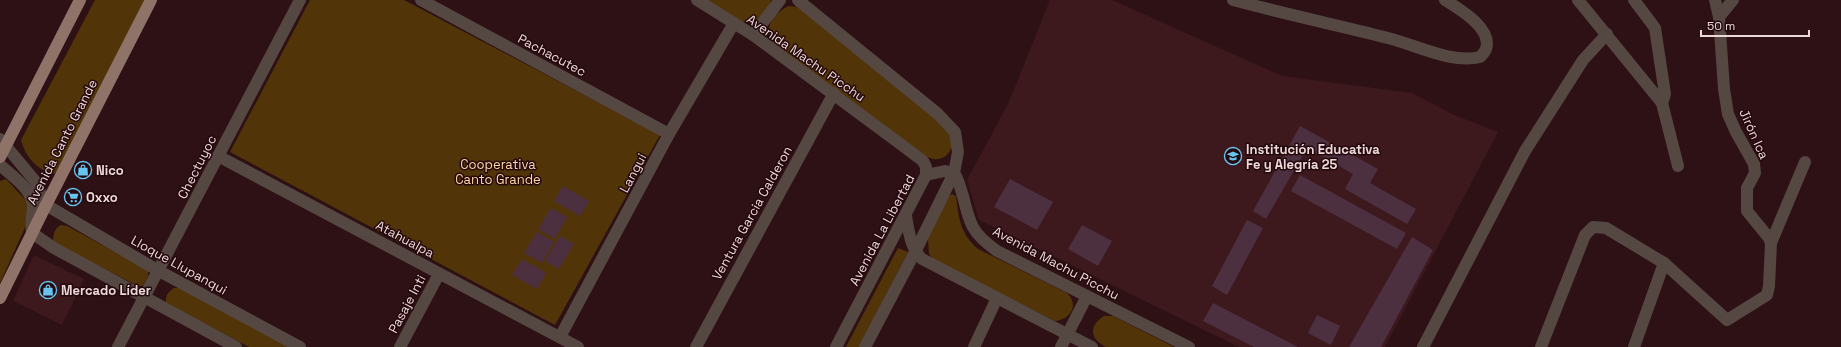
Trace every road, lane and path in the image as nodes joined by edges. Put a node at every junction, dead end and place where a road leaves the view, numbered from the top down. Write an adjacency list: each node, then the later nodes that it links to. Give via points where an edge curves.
1 (80, 0): 21 (main road)
2 (151, 0): 29 (main road, Avenida Canto Grande)
3 (300, 0): 22 (street, Chectuyoc)
4 (421, 0): 20 (street, Pachacutec)
5 (697, 0): 15 (street, Avenida Machu Picchu)
6 (780, 0): 17 (street)
7 (798, 0): 27 (street, via 948,124 955,132 958,152)
8 (1233, 0): 9 (street, via 1390,38 1457,58 1480,57 1486,49 1486,40 1481,29 1469,16)
9 (1445, 0)
10 (1578, 0): 16 (street)
11 (1634, 0): 19 (street, via 1655,28 1664,87)
12 (1715, 0): 14 (street, Jirón Ica)
13 (1733, 0): 14 (street)
14 (1719, 16): 32 (street, Jirón Ica, via 1728,114 1754,164 1755,173 1747,188 1746,211)
15 (734, 23): 17 (street, Avenida Machu Picchu); 20 (street, Langui)
16 (1607, 34): 19 (street); 55 (street, via 1583,60 1525,151)
17 (753, 36): 18 (street, Avenida Machu Picchu)
18 (834, 94): 28 (street, Avenida Machu Picchu, via 923,161); 48 (street, Ventura Garcia Calderon)
19 (1662, 103): 26 (street)
20 (670, 134): 42 (street, Langui)
21 (3, 142): 23 (main road); 29 (street, via 35,181)
22 (218, 156): 35 (street, Chectuyoc); 36 (street, Atahualpa)
23 (0, 157)
24 (1805, 162): 32 (street)
25 (0, 164): 31 (street, via 30,196 33,205)
26 (1678, 166)
27 (954, 173): 28 (street, Avenida La Libertad, via 945,171); 33 (street); 37 (street, Avenida Machu Picchu, via 959,180 971,225 980,239 997,251)
28 (926, 176): 30 (street, Avenida La Libertad)
29 (46, 205): 31 (main road, Avenida Canto Grande); 35 (street, Lloque Llupanqui)
30 (906, 216): 33 (street); 49 (street, Avenida La Libertad)
31 (32, 233): 38 (street, via 54,248); 39 (main road, Avenida Canto Grande)
32 (1771, 243): 34 (street, via 1767,295 1727,320)
33 (915, 252): 40 (street, via 931,264); 50 (street)
34 (1664, 264): 56 (street, via 1606,228 1593,227 1585,235); 57 (street)
35 (159, 271): 38 (street, Chectuyoc); 45 (street, Lloque Llupanqui)
36 (439, 274): 42 (street, Atahualpa); 46 (street, Pasaje Inti)
37 (1087, 296): 41 (street); 54 (street, Avenida Machu Picchu)
38 (144, 297): 43 (street, Chectuyoc); 44 (street)
39 (0, 298)
40 (997, 298): 41 (street); 51 (street)
41 (1068, 334): 52 (street); 53 (street)
42 (560, 338): 47 (street, Atahualpa)
43 (118, 347)
44 (236, 347)
45 (300, 347)
46 (400, 347)
47 (578, 347)
48 (696, 347)
49 (836, 347)
50 (864, 347)
51 (974, 347)
52 (1061, 347)
53 (1092, 347)
54 (1189, 347)
55 (1423, 347)
56 (1541, 347)
57 (1634, 347)

